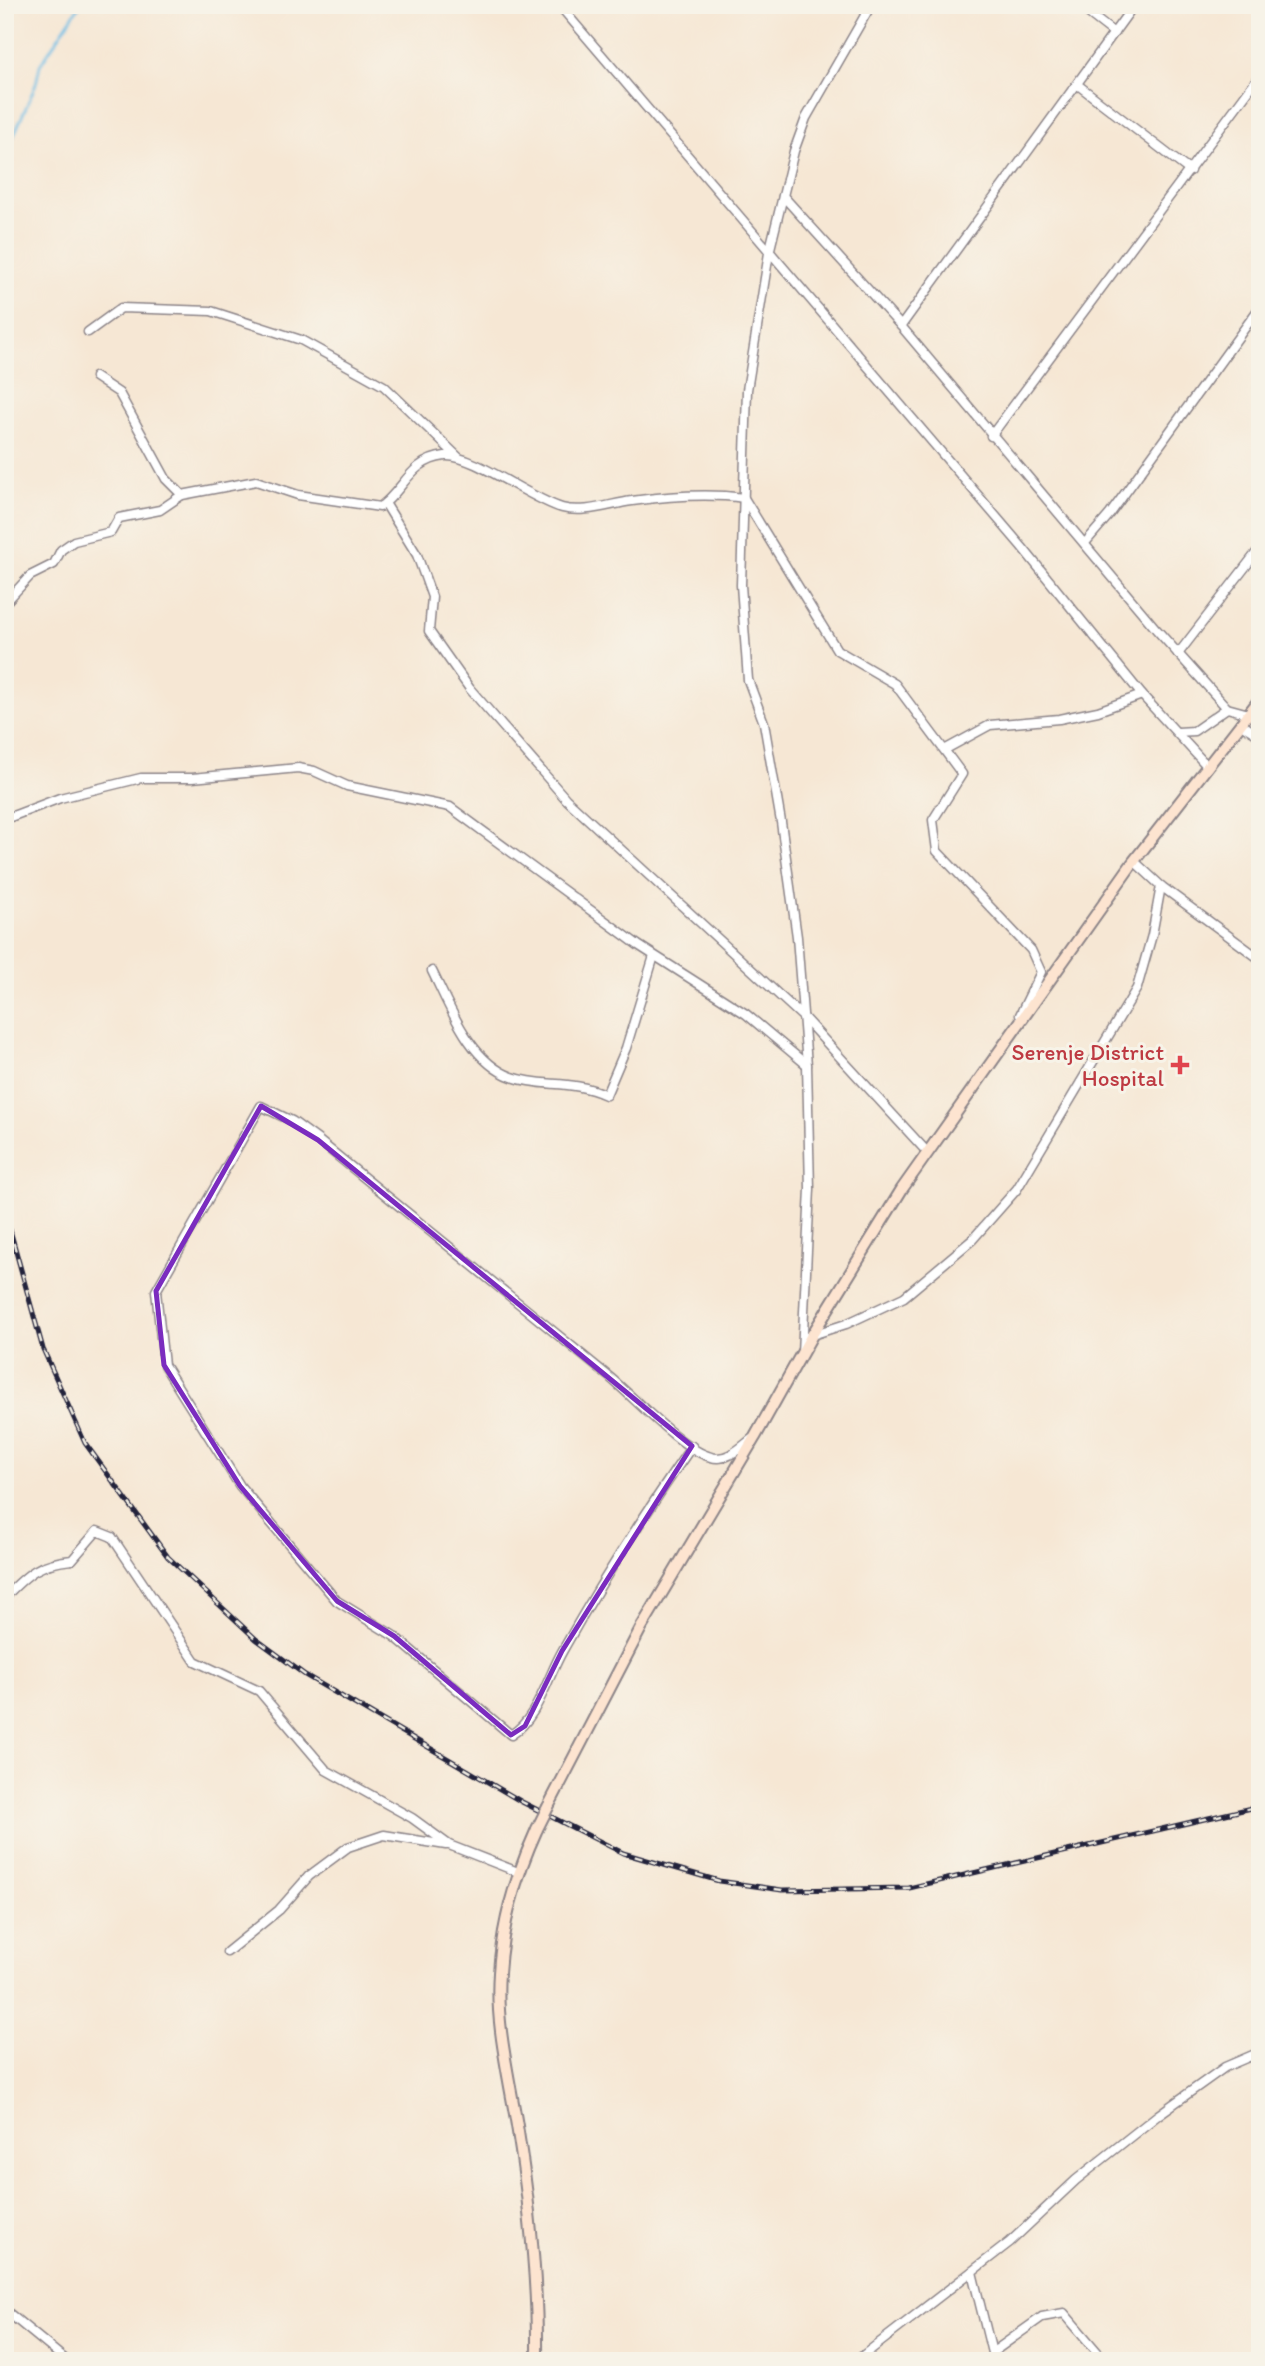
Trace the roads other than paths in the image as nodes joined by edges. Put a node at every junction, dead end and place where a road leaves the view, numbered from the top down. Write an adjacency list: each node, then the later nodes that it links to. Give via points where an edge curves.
1 (559, 5): 10 (street)
2 (871, 5): 9 (street, via 806,118)
3 (1078, 5): 5 (street)
4 (1134, 5): 5 (street)
5 (1114, 33): 7 (street)
6 (1260, 75): 8 (street)
7 (1078, 85): 8 (street); 12 (street)
8 (1190, 171): 15 (street)
9 (783, 196): 10 (street); 12 (street)
10 (769, 253): 18 (street, via 747,390); 24 (street, via 1022,547)
11 (1260, 307): 20 (street)
12 (901, 326): 15 (street)
13 (88, 331): 16 (street, via 121,308 211,311 301,340 384,386)
14 (95, 377): 17 (street, via 119,393 166,479)
15 (991, 436): 20 (street)
16 (457, 457): 18 (street, via 526,493 573,510 692,495); 19 (street, via 443,456 418,465)
17 (182, 495): 19 (street, via 256,481 298,495 361,506); 22 (street, via 160,510 119,518 111,532 74,541 61,550 54,564 30,576)
18 (744, 498): 31 (street, via 837,650 895,684); 39 (street, via 741,585 748,680 764,723 773,775)
19 (385, 503): 39 (street, via 417,555 432,597 429,631 470,689 566,800)
20 (1085, 543): 23 (street)
21 (1260, 548): 23 (street)
22 (5, 603)
23 (1178, 654): 26 (street)
24 (1142, 695): 29 (street); 31 (street, via 1059,719 990,725)
25 (1260, 699): 27 (main road)
26 (1227, 708): 27 (street); 29 (street, via 1194,731)
27 (1249, 714): 28 (main road)
28 (1241, 724): 30 (street); 32 (main road)
29 (1178, 732): 32 (street)
30 (1260, 736)
31 (946, 749): 40 (street, via 962,774 933,820 937,851 1031,950 1041,972)
32 (1208, 767): 34 (main road)
33 (5, 819): 36 (street, via 61,798 141,778 306,770 346,786 450,807)
34 (1134, 861): 35 (street); 40 (main road)
35 (1161, 886): 37 (street); 43 (street, via 1137,988 1017,1189 972,1240 904,1297)
36 (654, 956): 38 (street, via 626,1048 606,1095 572,1083 512,1077 494,1067 463,1031); 41 (street, via 746,1014)
37 (1260, 959)
38 (432, 971)
39 (804, 1018): 41 (street); 42 (street)
40 (1008, 1042): 42 (main road)
41 (807, 1065): 44 (street, via 810,1189)
42 (928, 1153): 43 (main road)
43 (812, 1335): 44 (main road)
44 (802, 1353): 45 (main road)
45 (755, 1437): 46 (street, via 727,1457 711,1458); 49 (main road, bridge, via 641,1628)
46 (692, 1446): 46 (street, via 318,1140 261,1106 156,1291 164,1365 240,1486 286,1544 337,1601 394,1636 511,1735 525,1727 576,1628 645,1513)
47 (5, 1597): 48 (street, via 46,1562 72,1560 97,1531 112,1536 195,1661 259,1690 327,1770 412,1818)
48 (449, 1845): 49 (street); 50 (street, via 384,1835 348,1847 309,1876 279,1910)
49 (518, 1872): 56 (main road, via 498,1975 502,2030 528,2194)
50 (227, 1952)
51 (1260, 2052): 52 (street, via 1225,2067 1178,2100 1076,2180)
52 (972, 2272): 54 (street); 57 (street)
53 (5, 2310): 55 (street)
54 (994, 2356): 58 (street, via 1042,2317 1064,2313)
55 (67, 2361)
56 (537, 2361)
57 (856, 2361)
58 (1105, 2361)

